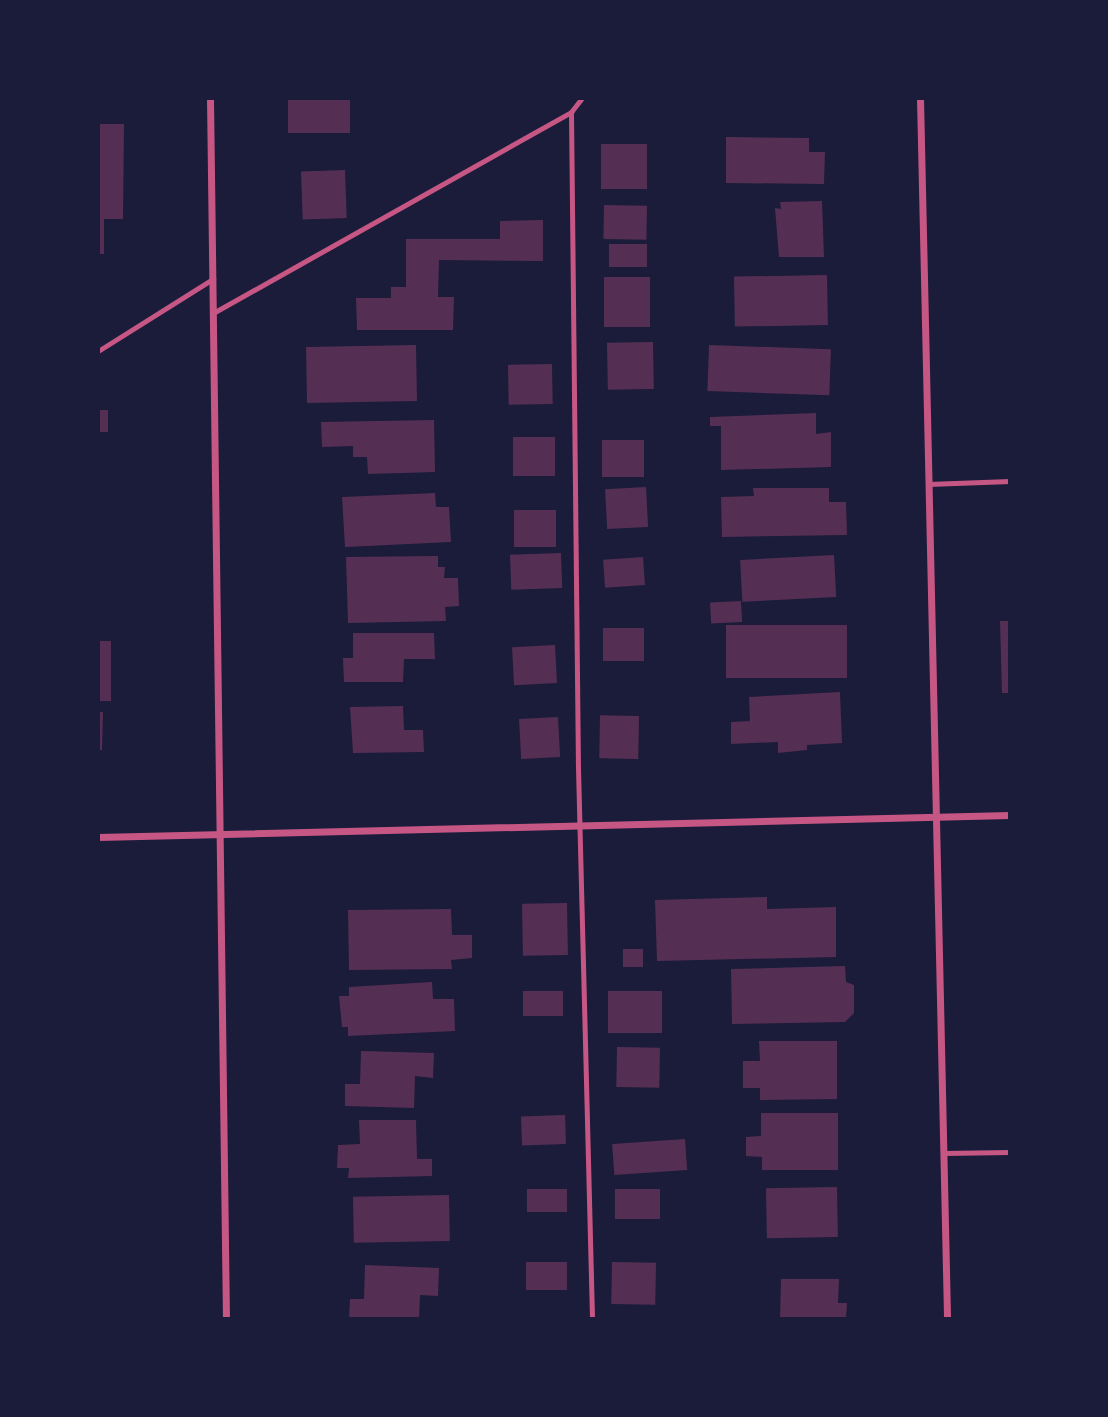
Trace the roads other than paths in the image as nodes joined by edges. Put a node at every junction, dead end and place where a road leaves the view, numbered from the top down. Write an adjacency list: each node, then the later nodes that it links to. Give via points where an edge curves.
1 (211, 98): 5 (street)
2 (582, 98): 4 (lane)
3 (920, 98): 9 (street)
4 (571, 112): 6 (lane); 12 (lane)
5 (213, 279): 6 (street); 7 (lane)
6 (213, 313): 13 (street)
7 (98, 351)
8 (1010, 481): 9 (lane)
9 (929, 484): 11 (street)
10 (1010, 815): 11 (street)
11 (936, 817): 12 (street); 16 (street)
12 (579, 826): 13 (street); 18 (lane)
13 (220, 834): 14 (street); 17 (street)
14 (98, 837)
15 (1010, 1152): 16 (lane)
16 (943, 1153): 19 (street)
17 (226, 1319)
18 (592, 1319)
19 (947, 1319)

